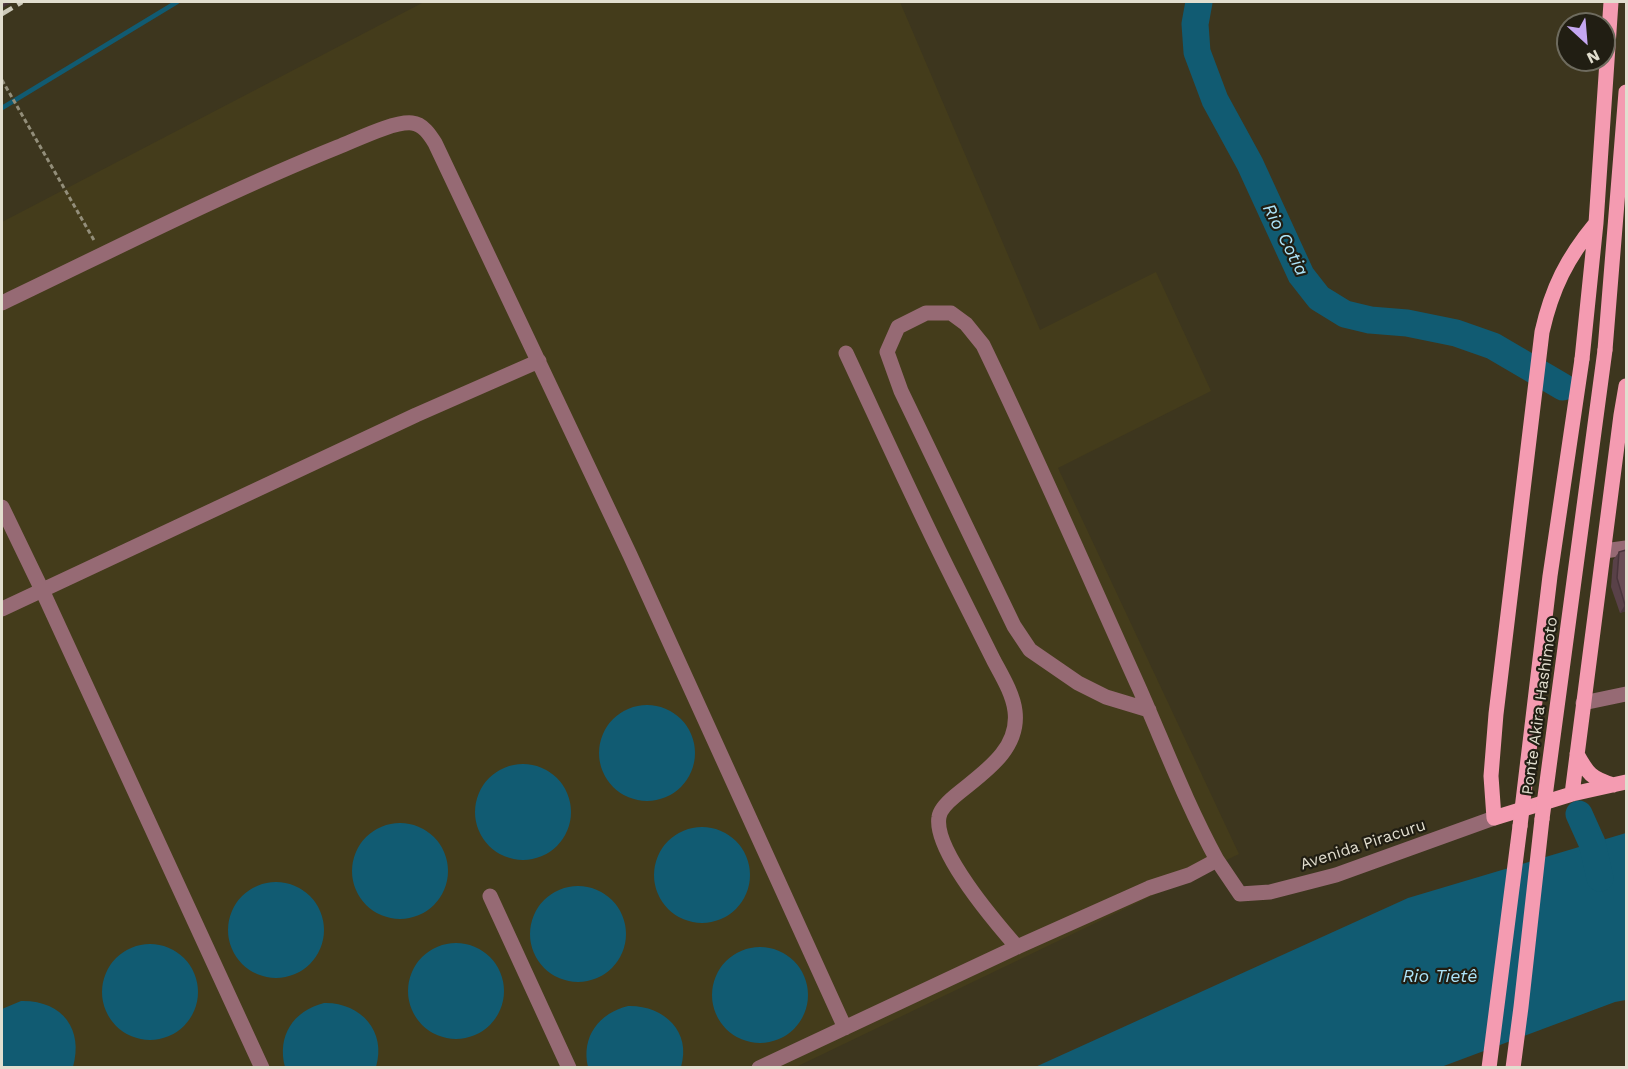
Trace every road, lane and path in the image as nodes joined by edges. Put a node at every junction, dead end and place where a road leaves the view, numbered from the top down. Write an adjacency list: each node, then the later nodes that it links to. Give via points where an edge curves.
1 (1611, 2): 5 (main road, Ponte Akira Hashimoto)
2 (2, 80): 6 (path)
3 (1626, 92): 4 (main road, Ponte Akira Hashimoto)
4 (1625, 120): 32 (main road, Ponte Akira Hashimoto, bridge, via 1605,350)
5 (1596, 224): 23 (main road, via 1559,278 1542,332 1492,746); 31 (main road, Ponte Akira Hashimoto, bridge, via 1582,359 1550,576)
6 (102, 255): 7 (street); 9 (street, via 273,174 387,127 413,123 426,130 435,143)
7 (2, 303)
8 (846, 353): 26 (street, via 1006,683 1015,711 1009,744 988,769 946,803 938,816 946,849 961,874)
9 (539, 361): 15 (street); 27 (street)
10 (1626, 386): 11 (main road)
11 (1624, 414): 14 (main road)
12 (2, 507): 15 (street)
13 (1626, 548): 14 (street)
14 (1604, 551): 18 (main road)
15 (42, 590): 16 (street); 28 (street)
16 (2, 609)
17 (1626, 694): 18 (street)
18 (1583, 704): 20 (main road)
19 (1149, 710): 19 (street, via 1106,697 1078,683 1030,650 1014,626 901,391 887,352 898,327 926,313 951,312 983,345); 24 (street)
20 (1577, 754): 21 (main road, via 1589,775); 22 (main road)
21 (1620, 784): 22 (main road)
22 (1572, 794): 23 (main road)
23 (1494, 818): 24 (street, Avenida Piracuru, via 1336,875 1269,891 1240,894)
24 (1217, 860): 26 (street)
25 (490, 896): 29 (street)
26 (1017, 947): 27 (street)
27 (845, 1028): 30 (street)
28 (262, 1068)
29 (569, 1068)
30 (759, 1068)
31 (1489, 1068)
32 (1513, 1068)

